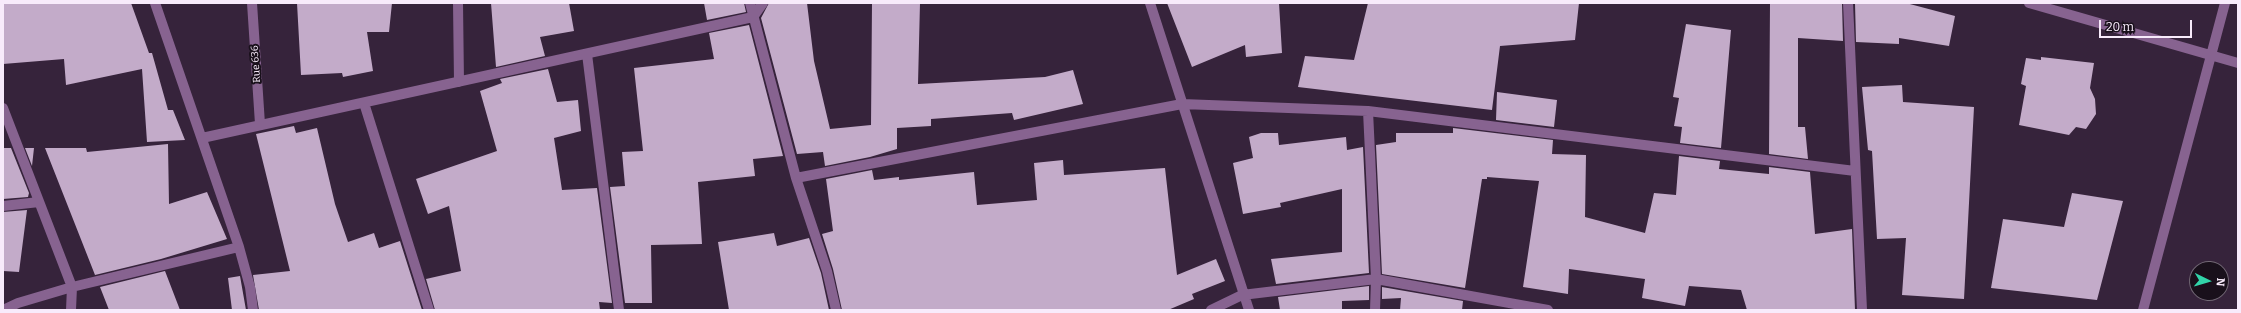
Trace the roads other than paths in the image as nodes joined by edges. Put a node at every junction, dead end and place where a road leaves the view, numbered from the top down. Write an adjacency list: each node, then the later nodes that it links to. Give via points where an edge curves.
1 (155, 3): 20 (street)
2 (252, 3): 19 (street, Rue 636)
3 (458, 3): 14 (street)
4 (750, 3): 10 (street)
5 (763, 3): 10 (street)
6 (1150, 3): 16 (street)
7 (1848, 3): 21 (street)
8 (2029, 3): 12 (street)
9 (2225, 3): 12 (street)
10 (753, 17): 11 (street); 22 (street)
11 (587, 54): 14 (street); 33 (street)
12 (2211, 55): 13 (street); 40 (street)
13 (2238, 63)
14 (459, 82): 15 (street)
15 (364, 103): 19 (street); 32 (street)
16 (1182, 104): 18 (street); 22 (street); 28 (street)
17 (3, 108): 23 (street)
18 (1368, 111): 21 (street); 26 (street)
19 (260, 124): 20 (street)
20 (202, 138): 25 (street)
21 (1855, 170): 39 (street)
22 (796, 178): 34 (street, via 827,271)
23 (39, 202): 24 (street); 27 (street)
24 (3, 206)
25 (239, 247): 27 (street); 31 (street, via 250,287)
26 (1376, 279): 28 (street); 37 (street); 38 (street)
27 (72, 287): 29 (street); 30 (street)
28 (1242, 295): 35 (street); 36 (street)
29 (3, 310)
30 (71, 310)
31 (253, 310)
32 (429, 310)
33 (619, 310)
34 (836, 310)
35 (1211, 310)
36 (1249, 310)
37 (1375, 310)
38 (1548, 310)
39 (1862, 310)
40 (2143, 310)

